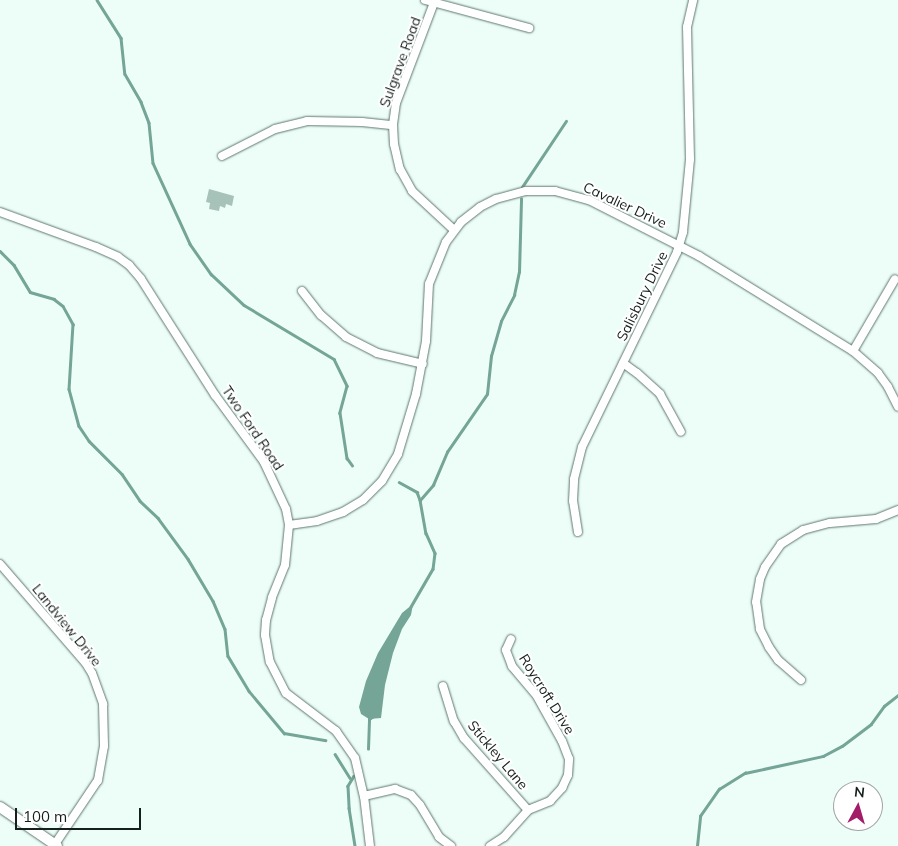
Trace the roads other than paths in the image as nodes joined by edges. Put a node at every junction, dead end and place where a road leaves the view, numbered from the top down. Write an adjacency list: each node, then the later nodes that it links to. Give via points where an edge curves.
1 (424, 0): 3 (street)
2 (693, 0): 9 (street, Salisbury Drive, via 687,27 690,172)
3 (434, 1): 4 (street); 5 (street, Sulgrave Road, via 396,103)
4 (529, 28)
5 (393, 125): 6 (street, via 324,120 299,122 275,129); 8 (street, Sulgrave Road, via 396,156 405,179 419,199)
6 (222, 156)
7 (0, 212): 18 (street, Two Ford Road, via 96,247 129,265 264,462)
8 (454, 230): 9 (street, Cavalier Drive, via 471,213 496,200 541,190 590,200); 14 (street, Cavalier Drive, via 439,256 429,284)
9 (680, 245): 12 (street, Cavalier Drive); 13 (street, Salisbury Drive)
10 (895, 279): 12 (street)
11 (302, 291): 14 (street, via 321,316 346,337 377,353)
12 (853, 351): 15 (street, Cavalier Drive, via 878,374)
13 (623, 363): 16 (street, via 660,394); 19 (street, Salisbury Drive, via 588,432 577,463 573,501)
14 (423, 364): 18 (street, Cavalier Drive, via 408,426 398,454 382,481 363,500 342,512 317,521)
15 (898, 407)
16 (681, 432)
17 (898, 510): 22 (street, via 876,519 830,523 803,530 781,544 765,566 757,597 760,629 778,660)
18 (290, 525): 24 (street, Two Ford Road, via 288,552 266,620 270,662 286,693 336,731 349,747 360,770)
19 (578, 532)
20 (0, 564): 27 (street, Landview Drive, via 85,662 103,704 104,746 98,780)
21 (511, 639): 26 (street, Roycroft Drive, via 506,650 512,666 541,704 569,758 568,775 562,788 550,800)
22 (801, 680)
23 (442, 686): 26 (street, Stickley Lane, via 454,721 464,738)
24 (364, 796): 28 (street, Two Ford Road); 29 (street, via 395,789 411,795 439,838)
25 (0, 807): 27 (street)
26 (528, 810): 30 (street, Roycroft Drive, via 504,837)
27 (56, 845)
28 (370, 846)
29 (451, 846)
30 (490, 846)

